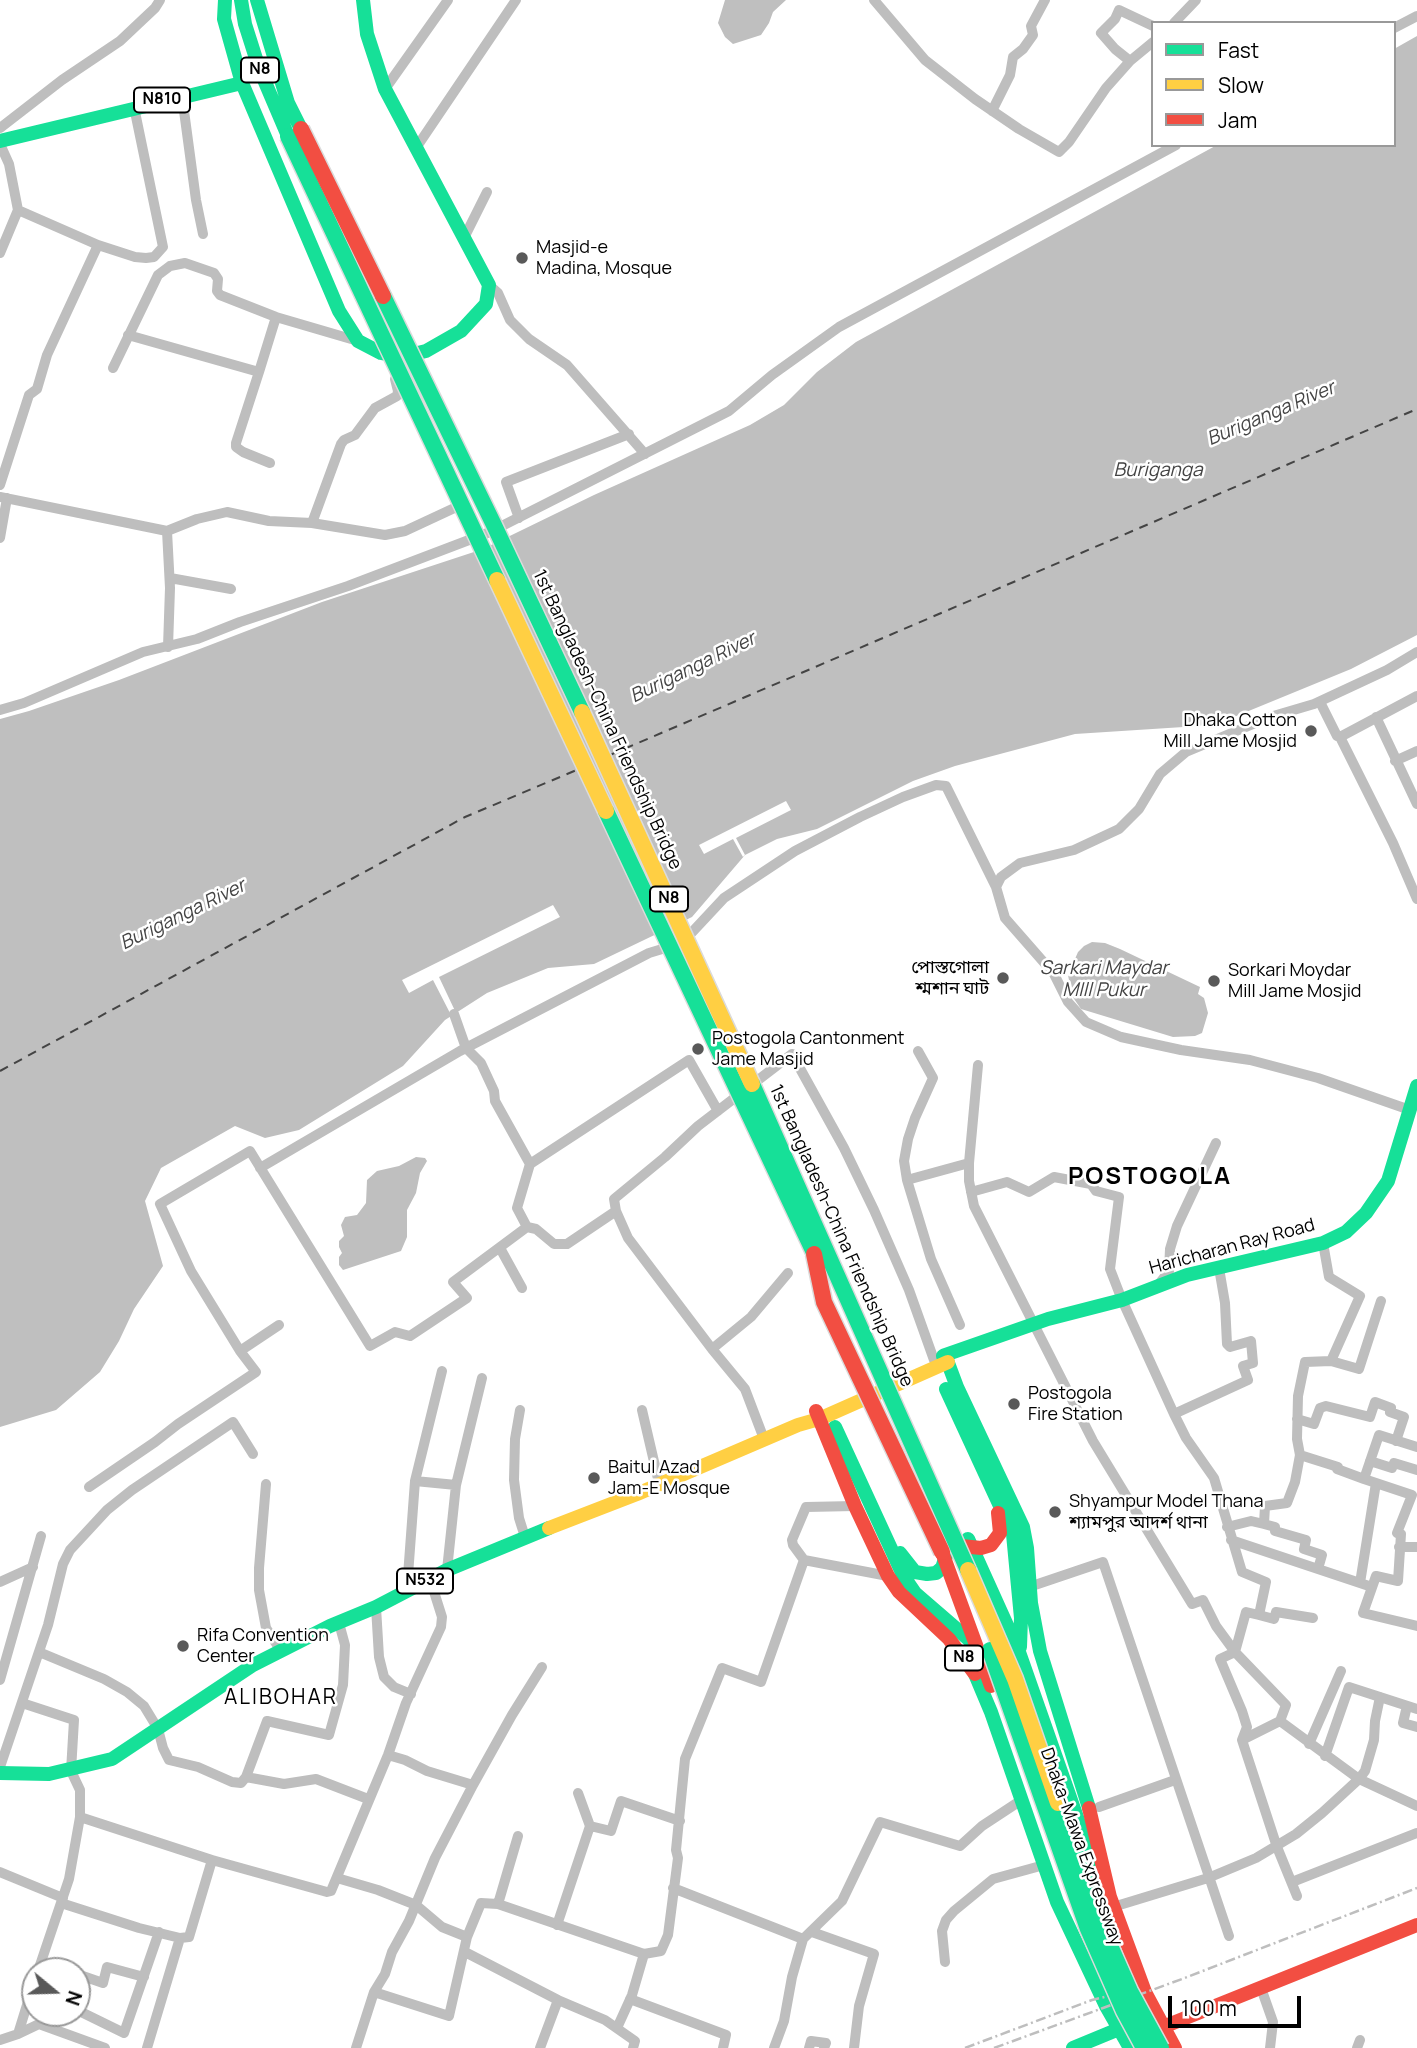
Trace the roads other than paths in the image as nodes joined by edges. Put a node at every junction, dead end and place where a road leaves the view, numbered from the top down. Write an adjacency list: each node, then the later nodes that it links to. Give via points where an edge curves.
1 (160, 0): 23 (street, via 126,37)
2 (225, 0): 18 (main road, via 223,19)
3 (241, 0): 24 (main road, N8, via 259,68)
4 (257, 0): 24 (main road, N8)
5 (363, 0): 19 (main road, via 367,34)
6 (432, 0): 11 (street)
7 (516, 0): 27 (street)
8 (874, 0): 22 (street, via 925,60)
9 (1045, 0): 22 (street, via 1031,26 1033,35 1013,58)
10 (1196, 0): 13 (street)
11 (446, 4): 19 (street)
12 (1417, 16): 15 (street)
13 (1176, 21)
14 (1151, 25): 17 (street, via 1119,10 1101,33)
15 (1396, 27)
16 (1151, 44): 17 (street)
17 (1130, 61): 22 (street, via 1059,152)
18 (242, 83): 20 (main road, N810); 37 (main road, via 339,312)
19 (385, 89): 27 (main road)
20 (183, 96): 21 (main road, N810); 30 (street)
21 (134, 107): 25 (main road, N810); 32 (street, via 163,247 155,257 146,258)
22 (992, 111)
23 (0, 128)
24 (295, 133): 46 (main road, 1st Bangladesh-China Friendship Bridge / N8, bridge); 82 (main road, 1st Bangladesh-China Friendship Bridge / N8, bridge, via 493,523 678,918)
25 (0, 142): 29 (street)
26 (1172, 147): 42 (street, via 839,327 729,411)
27 (416, 148): 31 (main road)
28 (487, 192): 31 (street)
29 (18, 210): 32 (street); 33 (street)
30 (203, 234)
31 (464, 238): 34 (main road)
32 (98, 245): 44 (street, via 47,355 37,389 29,395)
33 (0, 253)
34 (489, 285): 38 (main road, via 486,304 461,331); 41 (street, via 498,293 509,320 567,365)
35 (276, 317): 36 (street, via 220,295 214,273 185,263 158,275); 37 (street); 40 (street)
36 (128, 335): 39 (street); 40 (street)
37 (358, 341): 38 (main road, via 381,353)
38 (404, 357): 48 (street, via 395,376 397,396 375,408 355,435 341,444); 50 (street)
39 (113, 368)
40 (259, 372): 43 (street, via 236,447)
41 (629, 434): 42 (street); 47 (street, via 506,482)
42 (645, 454): 47 (street)
43 (270, 463)
44 (0, 485)
45 (4, 497): 49 (street); 51 (street)
46 (463, 504): 48 (street, via 405,531 385,535); 82 (main road, 1st Bangladesh-China Friendship Bridge / N8, bridge)
47 (519, 517): 50 (street)
48 (312, 523): 49 (street, via 269,521 227,512)
49 (167, 531): 52 (street)
50 (490, 532): 54 (street)
51 (0, 538)
52 (170, 578): 53 (street); 54 (street)
53 (231, 589)
54 (168, 647): 58 (street, via 143,652)
55 (1417, 652): 57 (street)
56 (1417, 696): 59 (street)
57 (1320, 702): 60 (street); 64 (street, via 1186,752 1160,774 1139,809 1119,829 1074,850 1020,863 1001,877)
58 (0, 710)
59 (1376, 717): 60 (street); 62 (street)
60 (1340, 737): 65 (street)
61 (1417, 751): 62 (street)
62 (1395, 761): 63 (street)
63 (1417, 804)
64 (996, 887): 67 (street, via 946,786 936,785 795,851 724,898 682,943 649,953); 71 (street, via 1005,918 1054,974 1068,1002 1086,1022 1121,1037 1318,1078)
65 (1417, 900)
66 (454, 1014): 67 (street)
67 (466, 1048): 75 (street, via 481,1063 495,1101); 76 (street)
68 (918, 1051): 77 (street, via 933,1079 908,1139)
69 (978, 1065): 74 (street)
70 (1417, 1088): 71 (main road, Haricharan Ray Road)
71 (1410, 1110): 81 (main road, Haricharan Ray Road, via 1379,1196 1346,1232)
72 (718, 1111): 75 (street, via 689,1060); 79 (street, via 614,1199); 96 (street, via 792,1054 874,1210)
73 (1216, 1143): 86 (street, via 1177,1226 1169,1271)
74 (969, 1163): 77 (street); 78 (street)
75 (530, 1164): 80 (street, via 517,1208)
76 (260, 1168): 83 (street, via 370,1346 395,1332 410,1336 467,1298 453,1282); 94 (street, via 250,1151 160,1204 191,1271)
77 (907, 1180): 91 (street, via 931,1259)
78 (971, 1192): 88 (street, via 1007,1182 1029,1192 1054,1177 1091,1184 1096,1191 1119,1197 1110,1269); 92 (street)
79 (616, 1211): 80 (street, via 568,1244 554,1244); 93 (street, via 628,1238)
80 (527, 1227): 83 (street)
81 (1323, 1243): 84 (main road, Haricharan Ray Road); 95 (street, via 1329,1277 1360,1296)
82 (818, 1245): 126 (main road, 1st Bangladesh-China Friendship Bridge / N8, bridge); 126 (main road, bridge, via 855,1290)
83 (500, 1248): 87 (street)
84 (1219, 1268): 86 (main road, Haricharan Ray Road); 102 (street, via 1227,1344 1251,1340 1253,1363 1243,1366 1248,1380)
85 (788, 1273): 93 (street, via 751,1317)
86 (1158, 1284): 88 (main road, Haricharan Ray Road)
87 (522, 1288)
88 (1122, 1300): 92 (main road, Haricharan Ray Road); 102 (street)
89 (1381, 1301): 95 (street, via 1359,1370)
90 (279, 1325): 94 (street)
91 (960, 1325)
92 (1033, 1325): 96 (main road, Haricharan Ray Road); 145 (street, via 1093,1441 1192,1604 1203,1600)
93 (712, 1349): 104 (street, via 745,1388)
94 (240, 1350): 117 (street, via 256,1373)
95 (1331, 1361): 103 (street, via 1306,1362)
96 (937, 1363): 101 (main road, N532); 126 (main road, via 1000,1518 1000,1533 991,1545); 135 (main road, via 957,1387 1023,1527); 147 (main road, via 1013,1534 1021,1618)
97 (442, 1371): 112 (street)
98 (482, 1378): 116 (street)
99 (520, 1410): 122 (street, via 514,1480)
100 (642, 1410): 113 (street)
101 (827, 1410): 104 (main road, N532); 118 (main road, N8); 126 (main road, via 905,1562 915,1572 936,1573); 143 (main road, via 904,1577 915,1593)
102 (1174, 1414): 120 (street, via 1214,1479)
103 (1297, 1419): 105 (street, via 1314,1424 1320,1408 1326,1406 1370,1417 1375,1402 1404,1417); 108 (street)
104 (764, 1438): 113 (main road, N532)
105 (1396, 1441): 106 (street); 109 (street, via 1379,1435)
106 (1417, 1447)
107 (253, 1454): 146 (street, via 233,1422 107,1510 63,1564)
108 (1300, 1455): 111 (street); 119 (street, via 1287,1503 1265,1506)
109 (1370, 1461): 110 (street); 111 (street)
110 (1417, 1470)
111 (1364, 1479): 114 (street)
112 (415, 1481): 116 (street); 137 (street)
113 (659, 1483): 122 (main road, N532)
114 (1376, 1483): 124 (street, via 1412,1495 1397,1533 1401,1534); 134 (street)
115 (265, 1484): 144 (street, via 259,1590 266,1628)
116 (456, 1485): 130 (street)
117 (89, 1487)
118 (855, 1506): 127 (street, via 806,1507 792,1540); 131 (main road, N8)
119 (1264, 1524): 120 (street, via 1251,1521); 129 (street, via 1307,1540 1304,1549 1322,1555)
120 (1227, 1527): 123 (street)
121 (41, 1536): 128 (street)
122 (525, 1536): 130 (main road, N532)
123 (1231, 1540): 129 (street); 139 (street, via 1242,1572 1266,1582)
124 (1399, 1547): 125 (street); 136 (street, via 1398,1581 1376,1576)
125 (1417, 1547)
126 (955, 1550): 143 (main road); 147 (main road); 148 (main road, 1st Bangladesh-China Friendship Bridge / N8); 151 (main road, 1st Bangladesh-China Friendship Bridge / N8, bridge)
127 (804, 1560): 131 (street); 177 (street, via 761,1682 722,1668 685,1759)
128 (33, 1567): 133 (street); 152 (street)
129 (1318, 1569): 134 (street)
130 (447, 1570): 132 (main road, N532)
131 (888, 1576): 173 (main road, N8, via 968,1662 991,1712)
132 (430, 1578): 137 (main road, N532); 153 (street, via 441,1627)
133 (0, 1582)
134 (1360, 1583): 136 (street)
135 (1029, 1587): 169 (street, via 1103,1562); 191 (main road, via 1040,1651)
136 (1373, 1587): 142 (street, via 1363,1613)
137 (407, 1589): 138 (main road, N532)
138 (376, 1607): 141 (main road, N532); 153 (street, via 384,1677)
139 (1259, 1615): 140 (street, via 1274,1619 1276,1612); 145 (street, via 1246,1612)
140 (1313, 1618)
141 (339, 1623): 144 (main road, N532); 167 (street, via 345,1645 343,1685 329,1735 267,1721)
142 (1417, 1626)
143 (977, 1646): 148 (main road); 196 (main road)
144 (281, 1651): 159 (main road, N532)
145 (1235, 1651): 157 (street, via 1286,1705); 160 (street, via 1220,1659 1247,1727)
146 (38, 1652): 155 (street); 159 (street, via 127,1692 144,1706)
147 (1019, 1652): 151 (main road); 191 (main road, via 1073,1811)
148 (992, 1655): 231 (main road, Dhaka-Mawa Expressway / N8, bridge, via 1088,1929)
149 (542, 1667): 170 (street)
150 (1341, 1671): 161 (street)
151 (1015, 1679): 233 (main road, Dhaka-Mawa Expressway / N8, bridge, via 1100,1923)
152 (0, 1681)
153 (411, 1694): 162 (street)
154 (1380, 1697): 156 (street); 163 (street, via 1349,1687); 168 (street, via 1370,1758)
155 (22, 1703): 164 (street); 165 (street, via 74,1720)
156 (1412, 1707): 158 (street, via 1403,1723)
157 (1280, 1721): 160 (street); 161 (street)
158 (1417, 1727)
159 (158, 1729): 165 (main road, N532, via 112,1759); 167 (street, via 169,1760 232,1782 241,1783)
160 (1242, 1740): 181 (street)
161 (1309, 1744): 163 (street)
162 (388, 1755): 170 (street); 172 (street)
163 (1325, 1755): 168 (street)
164 (0, 1766)
165 (71, 1771): 166 (main road, N532); 176 (street, via 80,1790)
166 (0, 1773)
167 (246, 1777): 172 (street, via 284,1784 316,1779)
168 (1359, 1779): 174 (street); 181 (street)
169 (1175, 1780): 175 (street); 186 (street)
170 (473, 1785): 193 (street)
171 (578, 1793): 178 (street)
172 (369, 1799): 185 (street)
173 (1020, 1801): 183 (main road, N8); 198 (street, via 960,1846 880,1822 842,1901)
174 (1417, 1806)
175 (1099, 1807)
176 (80, 1817): 182 (street); 190 (street)
177 (680, 1821): 178 (street, via 621,1801 611,1831); 188 (street)
178 (590, 1826): 194 (street)
179 (1417, 1833): 187 (street)
180 (519, 1836): 192 (street)
181 (1277, 1847): 186 (street); 187 (street)
182 (212, 1860): 185 (street, via 327,1892); 201 (street, via 189,1937)
183 (1044, 1865): 196 (main road, N8, via 1056,1902); 205 (street, via 993,1879 954,1911 942,1931)
184 (0, 1872): 190 (street)
185 (337, 1878): 193 (street)
186 (1208, 1878): 191 (street); 199 (street)
187 (1292, 1882): 189 (street)
188 (673, 1888): 198 (street); 203 (street, via 664,1945 661,1951)
189 (1297, 1896)
190 (62, 1900): 197 (street); 204 (street)
191 (1112, 1902): 215 (main road)
192 (498, 1904): 194 (street); 200 (street, via 481,1903)
193 (416, 1905): 200 (street, via 442,1927); 209 (street)
194 (557, 1925): 203 (street)
195 (1417, 1925): 208 (main road)
196 (1071, 1928): 216 (main road, N8)
197 (159, 1932): 201 (street); 206 (street)
198 (807, 1935): 225 (street); 228 (street, via 874,1954 859,2006)
199 (1229, 1936)
200 (467, 1937): 202 (street)
201 (180, 1938): 220 (street)
202 (465, 1952): 209 (street, via 449,2017); 211 (street)
203 (644, 1954): 210 (street)
204 (42, 1957)
205 (946, 1962)
206 (144, 1977): 207 (street, via 107,1967 103,1983); 212 (street, via 124,2033)
207 (91, 1979)
208 (1261, 1988): 215 (main road); 235 (street, via 1273,2022)
209 (374, 1992): 221 (street)
210 (630, 1999): 214 (street); 224 (street, via 726,2035)
211 (558, 2000): 214 (street); 222 (street)
212 (91, 2017)
213 (21, 2026): 217 (street)
214 (617, 2028): 223 (street, via 635,2042)
215 (1163, 2028): 216 (main road); 232 (main road); 234 (main road)
216 (1119, 2029): 229 (main road); 230 (main road, N8)
217 (18, 2034): 218 (street); 219 (street, via 39,2024)
218 (0, 2040)
219 (106, 2048)
220 (147, 2048)
221 (355, 2048)
222 (540, 2048)
223 (633, 2048)
224 (723, 2048)
225 (774, 2048)
226 (809, 2048): 227 (street, via 811,2041 826,2043)
227 (824, 2048)
228 (854, 2048)
229 (1073, 2048)
230 (1130, 2048)
231 (1144, 2048)
232 (1154, 2048)
233 (1161, 2048)
234 (1175, 2048)
235 (1270, 2048)

